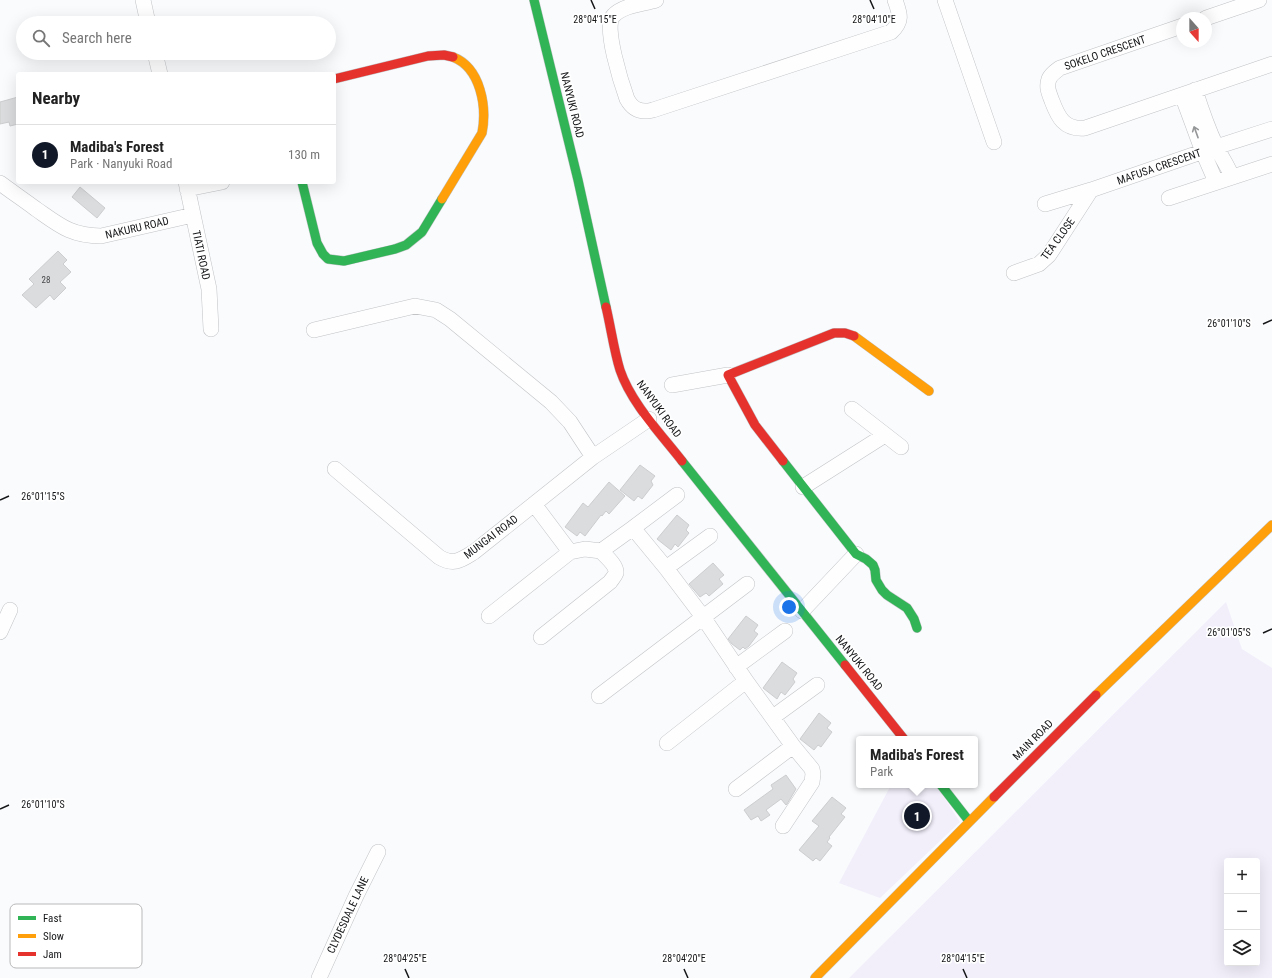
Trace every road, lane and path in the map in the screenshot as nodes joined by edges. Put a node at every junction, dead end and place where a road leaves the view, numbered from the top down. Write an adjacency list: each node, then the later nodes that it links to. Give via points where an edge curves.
1 (143, 0): 7 (street)
2 (534, 0): 36 (street, NANYUKI ROAD, via 578,180 620,370 630,393)
3 (656, 0): 4 (street, via 620,11 613,16 610,23 610,35 626,99 633,108 641,111 653,110 886,34 896,28 900,19)
4 (895, 0)
5 (945, 0): 16 (street)
6 (1259, 0): 8 (street)
7 (146, 16)
8 (1212, 16)
9 (1176, 28): 14 (street, SOKELO CRESCENT, via 1060,68 1050,78 1048,91 1062,121 1078,129)
10 (157, 60): 12 (street)
11 (1272, 64): 14 (street, SOKELO CRESCENT)
12 (160, 72)
13 (336, 79): 23 (street, via 427,57 445,55 459,60 469,67 477,78 484,107 482,133 422,232 406,245 395,249 344,261 328,259 322,254 317,243)
14 (1189, 93): 17 (street, via 1201,109)
15 (1272, 130): 17 (street, MAFUSA CRESCENT)
16 (994, 142)
17 (1210, 149): 19 (street, via 1229,168); 20 (street); 25 (street, MAFUSA CRESCENT)
18 (1272, 164): 19 (street)
19 (1232, 177): 20 (street)
20 (1216, 182): 26 (street)
21 (0, 183): 28 (street, NAKURU ROAD, via 55,223 88,236 102,236)
22 (198, 184): 24 (street)
23 (302, 184)
24 (186, 185): 28 (street, TIATI ROAD)
25 (1091, 190): 27 (street, MAFUSA CRESCENT); 29 (street, TEA CLOSE, via 1049,255 1039,264)
26 (1169, 198)
27 (1045, 204)
28 (193, 215): 30 (street, TIATI ROAD, via 209,289)
29 (1014, 273)
30 (211, 329)
31 (314, 330): 39 (street, via 415,306 436,310 551,402 570,422)
32 (728, 375): 33 (street); 34 (street, via 834,333 845,333 855,337); 41 (street, via 755,425)
33 (672, 385)
34 (929, 391)
35 (852, 409): 37 (street)
36 (649, 419): 39 (street, MUNGAI ROAD); 53 (street, NANYUKI ROAD)
37 (886, 435): 38 (street); 41 (street)
38 (901, 447)
39 (593, 457): 43 (street, MUNGAI ROAD)
40 (335, 469): 43 (street, MUNGAI ROAD, via 439,557 452,562 474,552)
41 (803, 487): 49 (street)
42 (677, 495): 45 (street)
43 (534, 504): 48 (street)
44 (1272, 525): 70 (street, MAIN ROAD)
45 (633, 528): 47 (street); 50 (street)
46 (710, 536): 50 (street)
47 (600, 551): 48 (street, via 585,548); 59 (street, via 613,565 616,573 614,577)
48 (570, 552): 54 (street)
49 (856, 554): 53 (street); 56 (street, via 874,566 881,588 888,596 907,608)
50 (666, 568): 55 (street)
51 (748, 584): 55 (street)
52 (10, 610): 58 (street)
53 (802, 611): 65 (street, NANYUKI ROAD)
54 (489, 616)
55 (703, 617): 60 (street); 63 (street)
56 (917, 628)
57 (785, 631): 60 (street)
58 (0, 632)
59 (541, 637)
60 (736, 667): 61 (street)
61 (746, 681): 64 (street); 66 (street)
62 (817, 685): 64 (street)
63 (599, 696)
64 (773, 717): 67 (street)
65 (902, 736)
66 (667, 743)
67 (793, 746): 69 (street); 71 (street, via 812,769 813,778)
68 (943, 788): 70 (street)
69 (736, 790)
70 (969, 821): 74 (street, MAIN ROAD)
71 (783, 826)
72 (378, 852): 73 (street, CLYDESDALE LANE)
73 (319, 978)
74 (815, 978)

